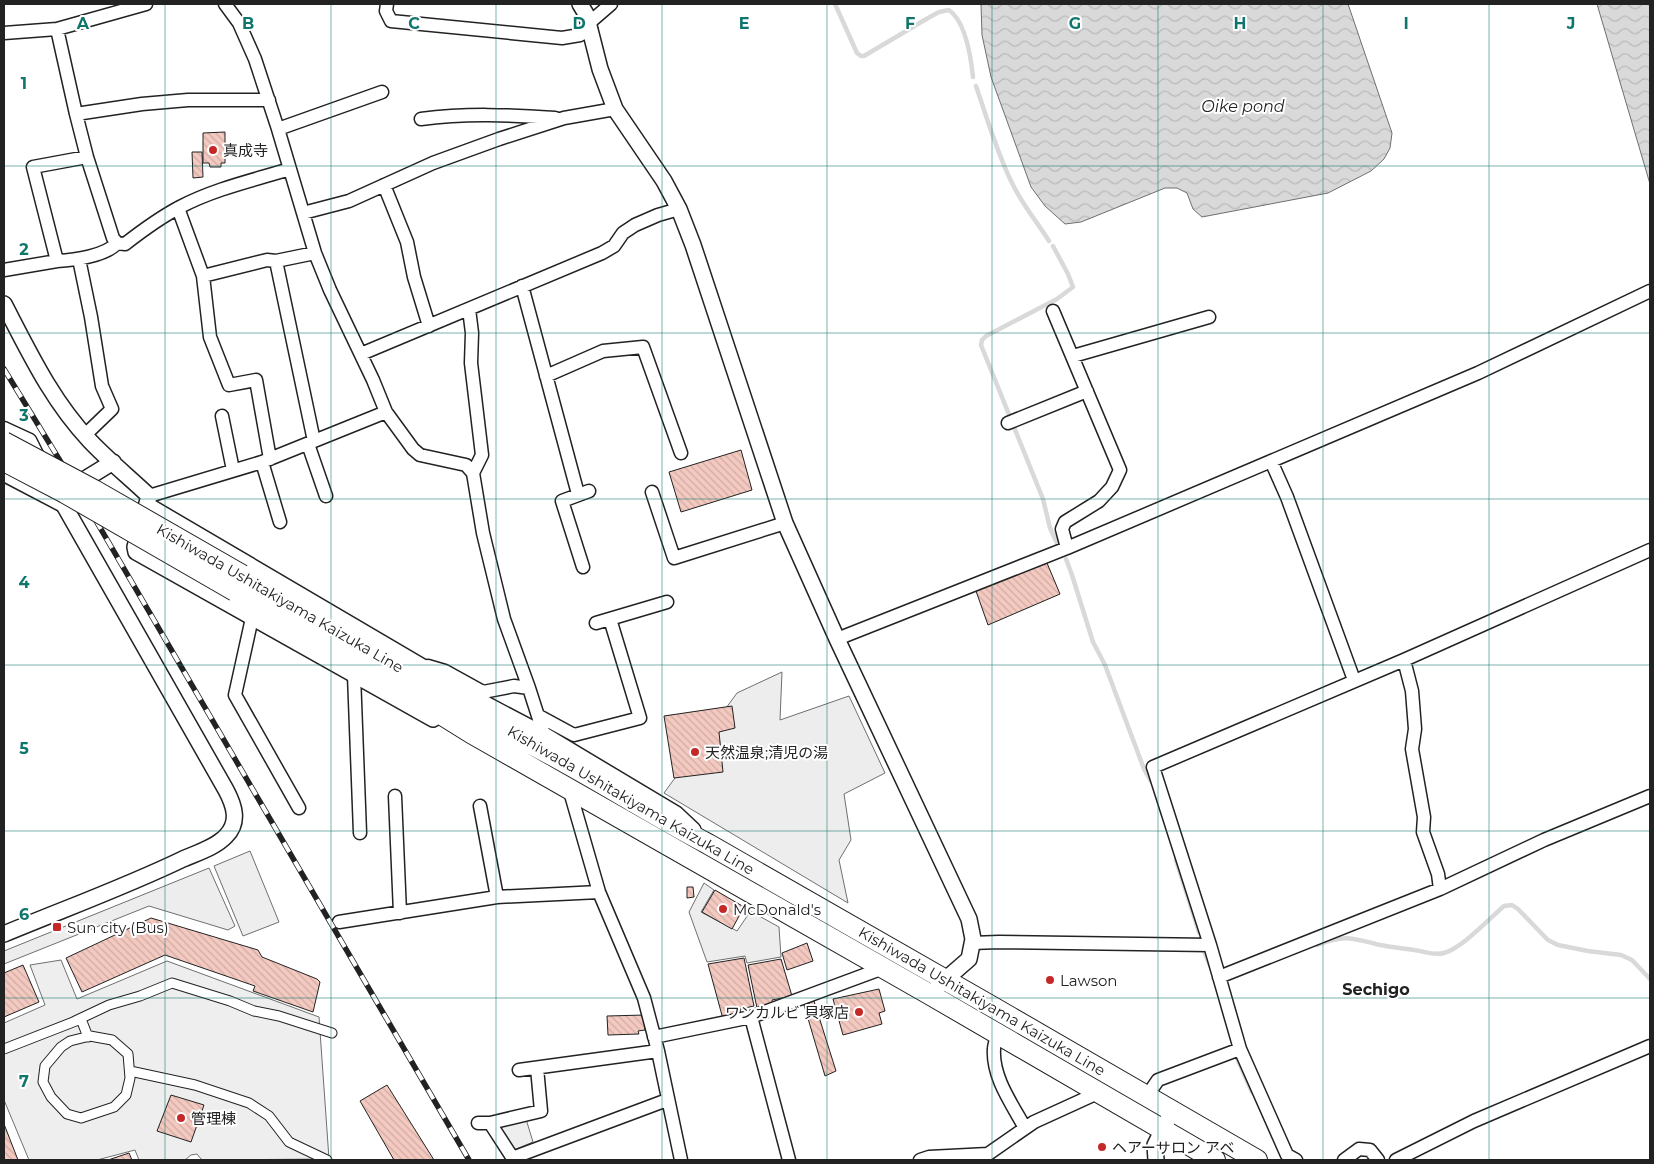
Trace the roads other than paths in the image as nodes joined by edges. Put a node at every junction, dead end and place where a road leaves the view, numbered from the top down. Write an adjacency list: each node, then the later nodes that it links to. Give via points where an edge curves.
1 (146, 4): 7 (street)
2 (225, 4): 10 (street, via 239,23)
3 (387, 4): 6 (street, via 386,11 391,21 562,38 580,35)
4 (580, 4): 6 (street)
5 (611, 4): 6 (street)
6 (590, 26): 11 (street, via 600,69)
7 (57, 29): 8 (street); 12 (street)
8 (4, 33)
9 (382, 92): 15 (street)
10 (268, 100): 12 (street, via 188,100); 15 (street)
11 (615, 109): 13 (street); 20 (street)
12 (76, 114): 16 (street)
13 (564, 118): 14 (street, via 490,114); 18 (street, via 433,163)
14 (420, 119)
15 (278, 129): 17 (street)
16 (87, 157): 22 (street); 25 (street, via 33,167)
17 (290, 169): 19 (street); 21 (street)
18 (384, 185): 21 (street, via 349,200); 35 (street, via 407,242)
19 (178, 208): 22 (street, via 125,244); 28 (street)
20 (679, 209): 29 (street, via 635,225 602,253); 60 (street, via 694,245)
21 (303, 213): 23 (street)
22 (117, 243): 24 (street, via 112,248)
23 (315, 253): 26 (street); 36 (street)
24 (79, 259): 25 (street); 44 (street, via 102,386 112,410)
25 (58, 261): 27 (street)
26 (276, 262): 28 (street, via 267,260); 46 (street)
27 (4, 270)
28 (203, 276): 48 (street, via 210,337 229,385 256,380)
29 (522, 286): 32 (street); 38 (street)
30 (1650, 291): 50 (street, via 1478,373)
31 (4, 304): 44 (street, via 39,373)
32 (470, 309): 35 (street); 53 (street, via 471,363 482,454)
33 (1053, 311): 37 (street)
34 (1209, 317): 37 (street)
35 (429, 326): 36 (street)
36 (361, 354): 40 (street)
37 (1072, 356): 39 (street)
38 (546, 376): 47 (street, via 603,351 643,347); 63 (street, via 583,492 562,501)
39 (1087, 391): 42 (street); 61 (street, via 1120,470 1112,487 1099,501 1065,522 1062,529)
40 (386, 412): 46 (street); 53 (street, via 420,454 466,465)
41 (222, 416): 52 (street)
42 (1012, 422)
43 (4, 428): 58 (street, via 30,440)
44 (85, 435): 51 (street)
45 (4, 442): 64 (main road, Kishiwada Ushitakiyama Kaizuka Line, bridge, via 94,490)
46 (311, 443): 48 (street); 56 (street)
47 (682, 453)
48 (266, 460): 52 (street); 59 (street)
49 (4, 461): 64 (main road, Kishiwada Ushitakiyama Kaizuka Line, bridge)
50 (1271, 461): 61 (street); 73 (street)
51 (113, 462): 57 (street); 58 (street)
52 (234, 470): 57 (street)
53 (473, 473): 74 (street, via 483,533 504,619)
54 (4, 475): 58 (street)
55 (652, 492): 60 (street, via 674,558)
56 (326, 496)
57 (148, 500): 66 (street, via 136,552); 71 (street)
58 (62, 501): 89 (street, via 226,790 234,806 234,823 226,836 212,846 155,873)
59 (280, 522)
60 (785, 523): 69 (street)
61 (1067, 548): 69 (street)
62 (1650, 550): 70 (street)
63 (583, 567)
64 (238, 583): 76 (main road, Kishiwada Ushitakiyama Kaizuka Line, via 521,739); 77 (main road, Kishiwada Ushitakiyama Kaizuka Line, via 339,651)
65 (667, 602): 67 (street)
66 (252, 618): 72 (street); 82 (street, via 235,694)
67 (610, 619): 68 (street); 75 (street, via 640,718 574,735)
68 (596, 622)
69 (837, 639): 90 (street, via 969,919)
70 (1404, 660): 73 (street); 84 (street, via 1412,691 1415,729 1412,748 1424,817 1423,832)
71 (414, 662): 74 (street, via 445,671 483,692 514,686); 76 (street)
72 (354, 675): 77 (street, via 410,708); 83 (street)
73 (1354, 680): 91 (street, via 1153,767)
74 (530, 688): 75 (street)
75 (539, 716): 76 (street)
76 (547, 744): 78 (street); 92 (main road, Kishiwada Ushitakiyama Kaizuka Line, via 670,824)
77 (541, 774): 78 (main road, Kishiwada Ushitakiyama Kaizuka Line)
78 (570, 790): 85 (street); 93 (main road, Kishiwada Ushitakiyama Kaizuka Line)
79 (395, 796): 87 (street)
80 (1650, 796): 84 (street, via 1544,840)
81 (480, 806): 86 (street)
82 (299, 808)
83 (360, 833)
84 (1440, 889): 94 (street)
85 (599, 892): 86 (street); 102 (street, via 644,998)
86 (497, 897): 87 (street)
87 (400, 913): 88 (street)
88 (339, 922)
89 (4, 934)
90 (972, 943): 91 (street); 95 (street, via 970,959)
91 (1210, 945): 94 (street)
92 (910, 959): 93 (street); 95 (main road, Kishiwada Ushitakiyama Kaizuka Line)
93 (884, 968): 96 (main road, Kishiwada Ushitakiyama Kaizuka Line); 97 (street)
94 (1219, 977): 105 (street)
95 (946, 980): 96 (street); 111 (main road, Kishiwada Ushitakiyama Kaizuka Line)
96 (928, 994): 100 (main road, Kishiwada Ushitakiyama Kaizuka Line)
97 (751, 1017): 102 (street); 120 (street)
98 (75, 1021): 99 (street, via 108,1005 172,983); 101 (street, via 81,1019); 104 (street)
99 (332, 1033)
100 (998, 1034): 110 (main road, Kishiwada Ushitakiyama Kaizuka Line); 114 (street, via 994,1048 996,1070)
101 (88, 1036): 109 (street, via 112,1040 128,1054); 109 (street, via 61,1047 45,1066 43,1082 51,1097 67,1114 81,1118 114,1107 126,1095)
102 (654, 1038): 106 (street)
103 (1650, 1046): 128 (street, via 1474,1121)
104 (4, 1049)
105 (1240, 1049): 111 (street, via 1158,1080); 125 (street, via 1287,1155)
106 (658, 1051): 107 (street); 112 (street)
107 (537, 1068): 108 (street); 117 (street, via 541,1111 484,1123)
108 (519, 1070)
109 (130, 1071): 118 (street, via 195,1085 250,1103 268,1116 289,1142)
110 (1096, 1091): 114 (street); 115 (main road, Kishiwada Ushitakiyama Kaizuka Line)
111 (1147, 1096): 113 (main road, Kishiwada Ushitakiyama Kaizuka Line)
112 (667, 1100): 117 (street); 119 (street)
113 (1172, 1112): 115 (street); 124 (main road, Kishiwada Ushitakiyama Kaizuka Line)
114 (1025, 1128): 116 (street)
115 (1163, 1130): 122 (street, via 1155,1145); 123 (main road, Kishiwada Ushitakiyama Kaizuka Line)
116 (989, 1157): 121 (street, via 929,1157)
117 (513, 1159)
118 (327, 1160)
119 (681, 1160)
120 (789, 1160)
121 (921, 1160)
122 (1156, 1160)
123 (1215, 1160)
124 (1257, 1160)
125 (1296, 1160)
126 (1344, 1160): 127 (street, via 1359,1149 1370,1150)
127 (1378, 1160)
128 (1396, 1160)

